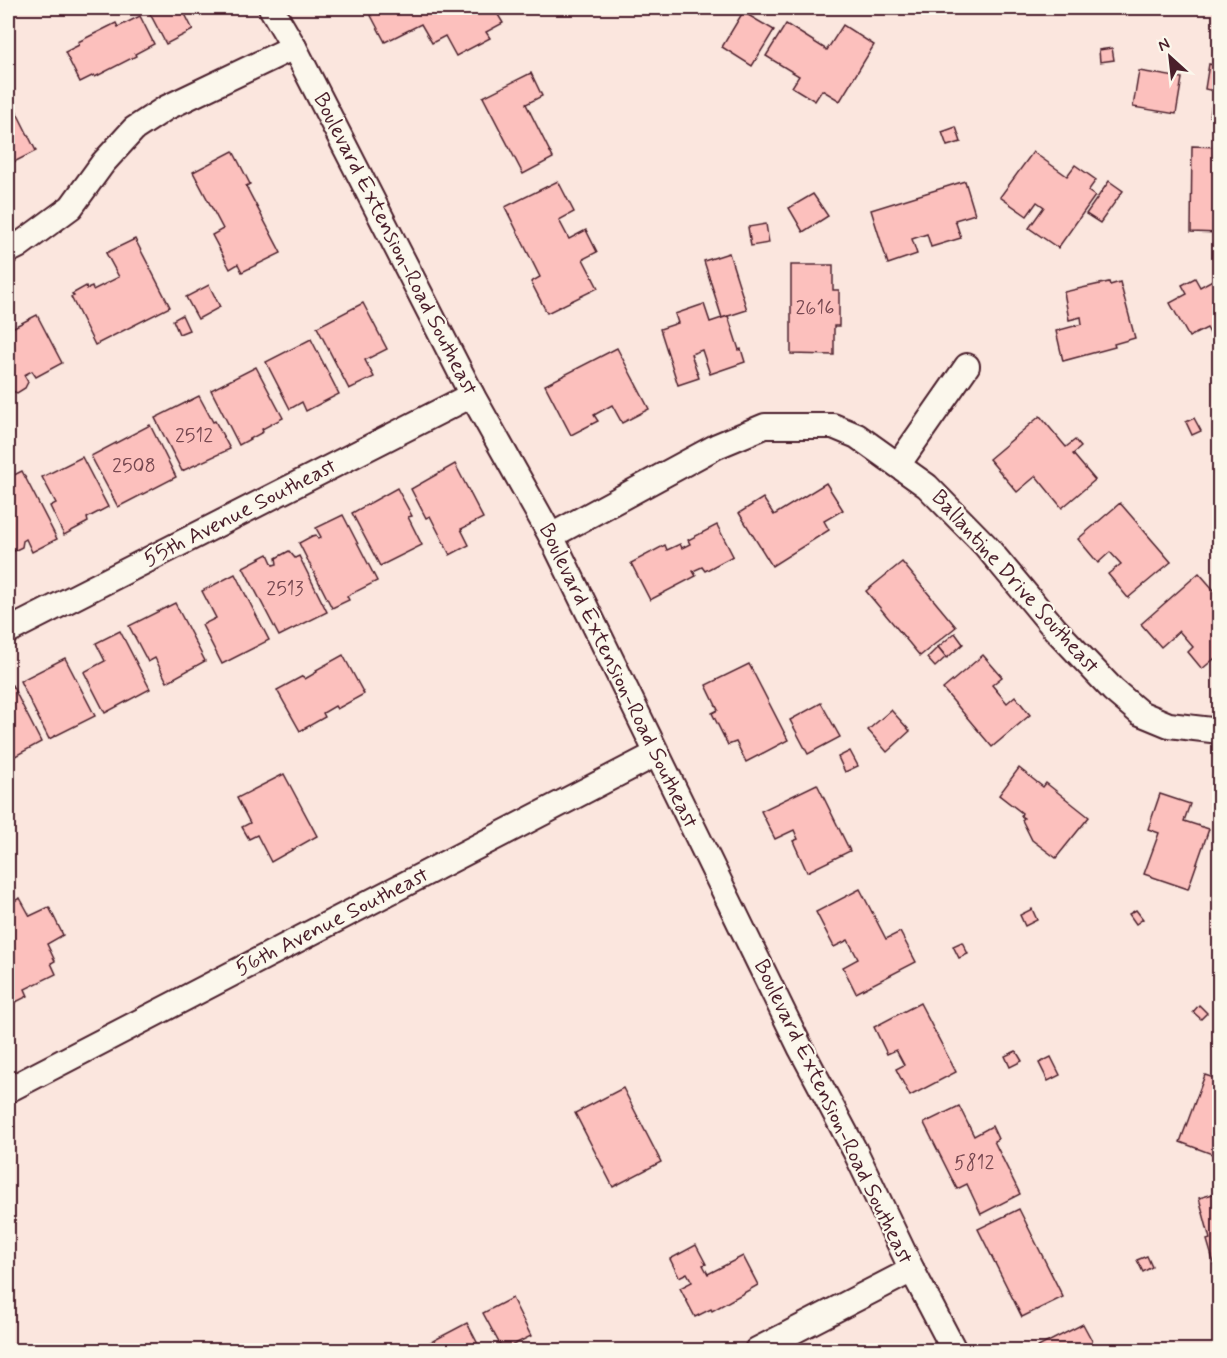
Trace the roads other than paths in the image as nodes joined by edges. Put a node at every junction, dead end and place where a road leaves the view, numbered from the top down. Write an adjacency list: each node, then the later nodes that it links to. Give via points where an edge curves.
1 (271, 8): 2 (street, Boulevard Extension-Road Southeast)
2 (294, 47): 3 (street, via 166,108 134,129 71,207); 5 (street, Boulevard Extension-Road Southeast)
3 (8, 251)
4 (967, 366): 6 (street)
5 (472, 395): 7 (street, Boulevard Extension-Road Southeast); 8 (street, 55th Avenue Southeast)
6 (898, 465): 7 (street, Ballantine Drive Southeast, via 857,436 833,426 765,426 717,446); 9 (street, Ballantine Drive Southeast, via 934,493 986,546 1070,644 1140,713 1169,725)
7 (551, 537): 10 (street, Boulevard Extension-Road Southeast)
8 (8, 631)
9 (1220, 731)
10 (656, 754): 11 (street, 56th Avenue Southeast); 12 (street, Boulevard Extension-Road Southeast)
11 (8, 1090)
12 (912, 1270): 13 (street); 14 (street, Boulevard Extension-Road Southeast)
13 (757, 1350)
14 (954, 1350)

